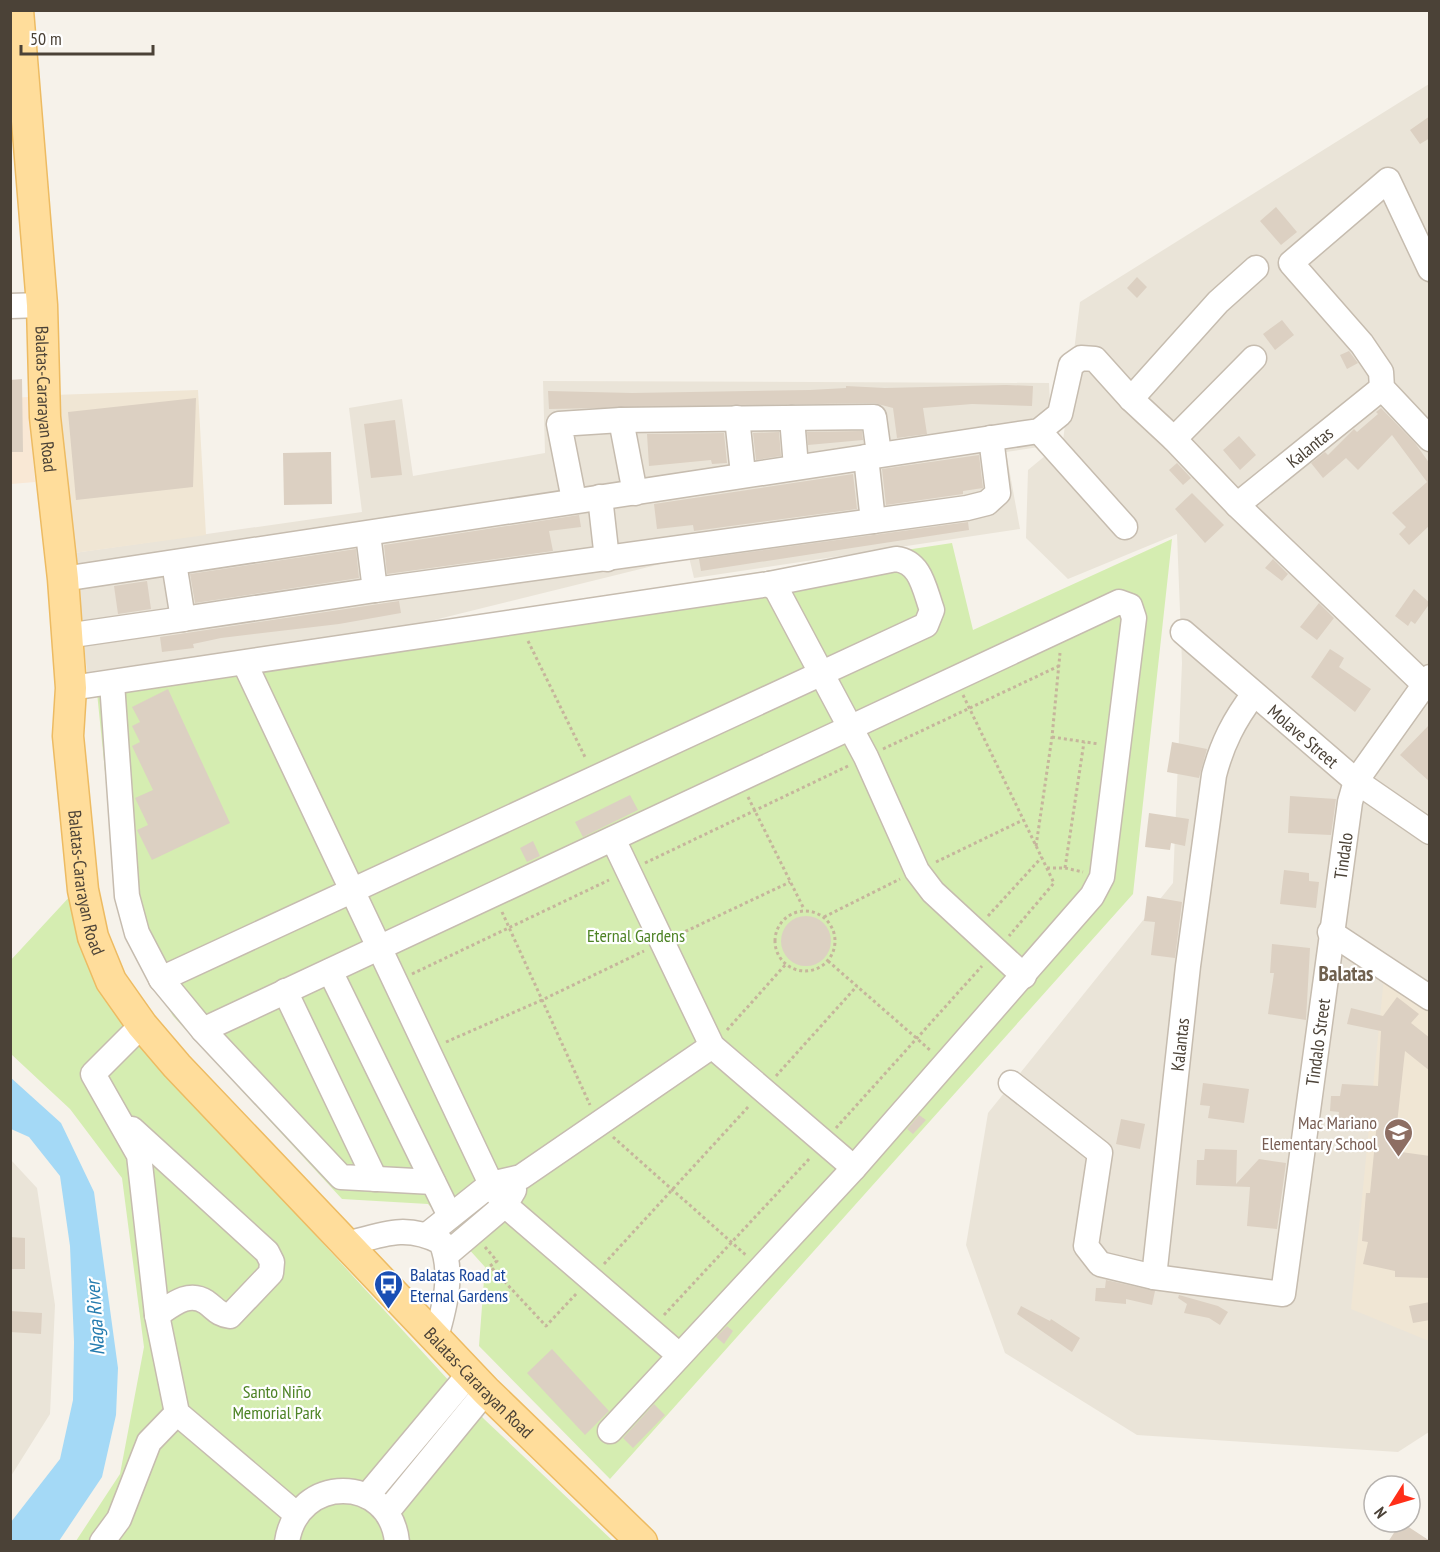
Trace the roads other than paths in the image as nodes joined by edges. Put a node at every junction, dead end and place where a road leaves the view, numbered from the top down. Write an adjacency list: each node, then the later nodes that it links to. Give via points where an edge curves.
1 (18, 10): 4 (main road, Balatas-Cararayan Road)
2 (1256, 268): 8 (street, via 1218,302)
3 (1430, 269): 7 (street, via 1388,180 1291,263 1362,344 1381,372)
4 (42, 305): 5 (street); 28 (main road, Balatas-Cararayan Road, via 45,417)
5 (10, 306)
6 (1254, 358): 14 (street)
7 (1382, 388): 15 (street); 22 (street, Kalantas)
8 (1131, 399): 12 (street, via 1095,358 1082,358 1071,365 1060,414); 14 (street)
9 (737, 418): 10 (street); 11 (street); 18 (street)
10 (792, 418): 16 (street, via 874,417); 17 (street)
11 (621, 420): 19 (street); 21 (street, via 559,424)
12 (1039, 431): 13 (street); 24 (street)
13 (991, 438): 16 (street); 23 (street, via 998,493 987,503)
14 (1174, 439): 22 (street)
15 (1430, 439)
16 (872, 456): 17 (street); 23 (street)
17 (796, 467): 18 (street)
18 (743, 474): 19 (street)
19 (635, 493): 20 (street)
20 (600, 497): 21 (street); 26 (street)
21 (574, 500): 25 (street)
22 (1237, 506): 36 (street)
23 (873, 521): 26 (street)
24 (1125, 527)
25 (368, 534): 27 (street); 30 (street)
26 (607, 559): 30 (street)
27 (174, 563): 28 (street); 31 (street)
28 (63, 579): 33 (main road, Balatas-Cararayan Road)
29 (769, 584): 34 (street); 35 (street, via 777,590); 35 (street, via 896,558 908,560 916,568 932,610 926,625)
30 (375, 590): 31 (street)
31 (183, 619): 33 (street)
32 (1183, 632): 39 (street, Molave Street)
33 (66, 636): 38 (main road, Balatas-Cararayan Road)
34 (245, 664): 37 (street); 44 (street)
35 (821, 671): 40 (street); 44 (street)
36 (1427, 681): 41 (street)
37 (112, 683): 38 (street); 49 (street, via 127,896 136,933)
38 (71, 688): 52 (main road, Balatas-Cararayan Road, via 68,736 83,890 93,937 111,981)
39 (1254, 694): 41 (street, Molave Street); 67 (street, Kalantas, via 1221,745 1214,775 1188,966)
40 (851, 727): 43 (street); 48 (street, via 917,871 933,892); 48 (street, via 1119,602 1130,606 1134,618 1102,877 1092,896)
41 (1356, 781): 42 (street, Molave Street); 45 (street, Tindalo)
42 (1430, 832)
43 (613, 839): 46 (street); 54 (street)
44 (352, 891): 46 (street); 49 (street)
45 (1330, 932): 51 (street); 67 (street, Tindalo Street, via 1283,1294)
46 (379, 948): 47 (street); 61 (street)
47 (330, 971): 50 (street); 60 (street)
48 (1024, 976): 57 (street)
49 (161, 979): 53 (street)
50 (285, 991): 53 (street); 59 (street)
51 (1430, 998)
52 (142, 1025): 56 (street, via 93,1074); 65 (main road, Balatas-Cararayan Road)
53 (203, 1030): 59 (street, via 341,1177)
54 (712, 1046): 57 (street); 58 (street)
55 (1011, 1083): 67 (street, via 1100,1153 1086,1246 1100,1264)
56 (116, 1114): 68 (street, via 139,1155); 68 (street, via 267,1252 272,1262 271,1273 230,1316 218,1314 194,1297 181,1299)
57 (854, 1168): 70 (street)
58 (521, 1177): 61 (street); 62 (street)
59 (375, 1179): 60 (street)
60 (433, 1182): 63 (street)
61 (491, 1184): 62 (street); 63 (street)
62 (506, 1204): 66 (street); 70 (street)
63 (450, 1216): 64 (street)
64 (427, 1235): 65 (street, via 408,1231); 66 (street, via 441,1242)
65 (347, 1244): 69 (main road, Balatas-Cararayan Road)
66 (447, 1255): 69 (street, via 445,1306)
67 (1154, 1277)
68 (157, 1315): 72 (street)
69 (436, 1337): 71 (main road, Balatas-Cararayan Road)
70 (679, 1356): 73 (street)
71 (478, 1382): 74 (street); 75 (street); 80 (main road, Balatas-Cararayan Road)
72 (177, 1413): 76 (street); 77 (street, via 149,1442 118,1519)
73 (610, 1431)
74 (367, 1496): 75 (street); 76 (street, via 347,1490 328,1492 310,1500)
75 (387, 1512): 79 (street)
76 (296, 1514): 78 (street)
77 (102, 1542)
78 (287, 1542)
79 (397, 1542)
80 (642, 1542)

